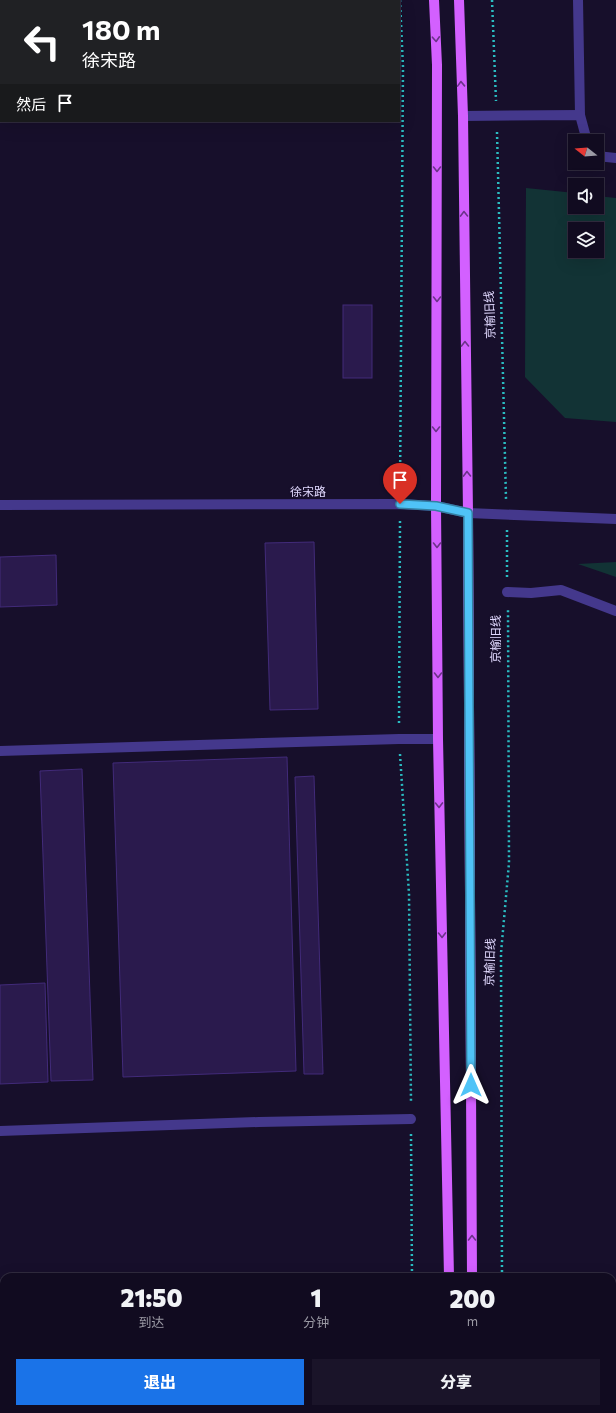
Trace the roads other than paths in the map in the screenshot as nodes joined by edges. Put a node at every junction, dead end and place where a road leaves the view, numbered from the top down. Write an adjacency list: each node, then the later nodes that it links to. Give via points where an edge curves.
1 (434, 0): 10 (main road, one-way to 10, via 437,65)
2 (459, 0): 5 (main road, 京榆旧线, one-way to 2)
3 (578, 0): 4 (street)
4 (580, 115): 5 (street); 6 (street)
5 (463, 116): 11 (main road, 京榆旧线, one-way to 5)
6 (585, 134)
7 (604, 157): 8 (street)
8 (616, 158)
9 (0, 505): 10 (street, 徐宋路)
10 (436, 506): 11 (street, 徐宋路); 15 (main road, one-way to 15)
11 (468, 513): 12 (street, 徐宋路); 20 (main road, 京榆旧线, one-way to 11)
12 (616, 519)
13 (507, 592): 14 (street, via 561,590)
14 (616, 611)
15 (438, 739): 16 (street); 19 (main road, one-way to 19)
16 (0, 751)
17 (411, 1119): 18 (street)
18 (0, 1131)
19 (449, 1273)
20 (472, 1273)

